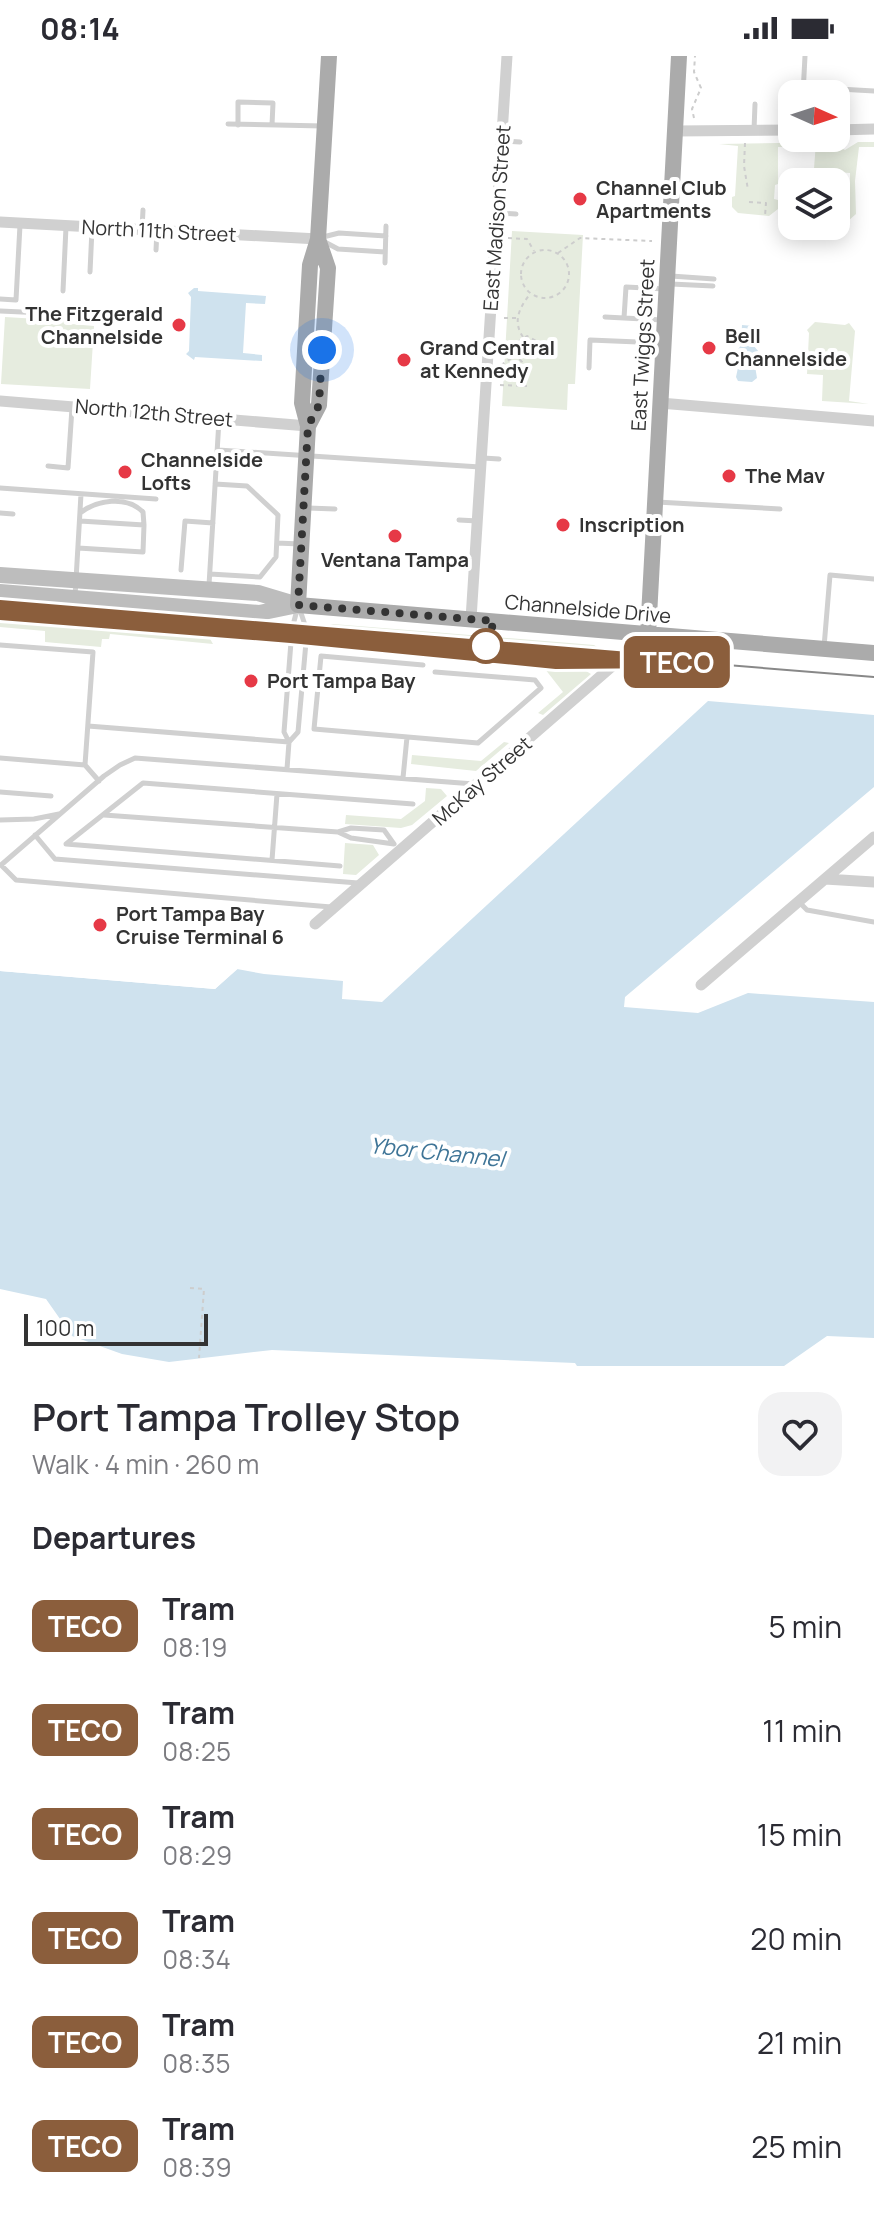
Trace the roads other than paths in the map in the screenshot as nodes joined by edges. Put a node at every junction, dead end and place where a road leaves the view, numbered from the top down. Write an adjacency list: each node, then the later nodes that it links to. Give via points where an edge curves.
1 (329, 56): 12 (main road)
2 (507, 56): 18 (street, East Madison Street)
3 (679, 56): 17 (main road, East Twiggs Street)
4 (805, 56): 5 (lane)
5 (804, 80)
6 (850, 91): 7 (lane)
7 (874, 91)
8 (755, 104): 14 (lane)
9 (228, 124): 10 (lane)
10 (238, 125): 11 (lane); 11 (lane, via 238,102 273,103)
11 (272, 125): 12 (lane)
12 (325, 126): 33 (main road)
13 (874, 129): 16 (street)
14 (754, 130): 15 (street); 17 (street)
15 (778, 130)
16 (850, 130)
17 (675, 131): 21 (main road, East Twiggs Street)
18 (501, 141): 19 (lane); 23 (street, East Madison Street)
19 (520, 142)
20 (645, 184): 21 (lane)
21 (672, 185): 39 (main road, East Twiggs Street)
22 (143, 210): 30 (lane)
23 (497, 213): 24 (lane); 59 (street, East Madison Street)
24 (516, 214)
25 (0, 222): 26 (street, North 11th Street)
26 (20, 224): 27 (street, North 11th Street); 42 (lane, via 16,300)
27 (66, 226): 29 (street, North 11th Street); 41 (lane)
28 (386, 226): 32 (lane)
29 (92, 227): 30 (street, North 11th Street); 37 (lane)
30 (142, 230): 31 (street, North 11th Street)
31 (157, 231): 33 (street, North 11th Street); 34 (lane)
32 (386, 236): 33 (lane, via 339,233); 35 (lane)
33 (318, 239): 35 (lane, via 338,249); 55 (main road, via 328,268 319,405)
34 (156, 250)
35 (385, 252): 36 (lane)
36 (385, 263)
37 (90, 272)
38 (714, 279): 39 (lane)
39 (666, 283): 40 (lane); 46 (lane, via 626,287); 47 (main road, East Twiggs Street)
40 (713, 286)
41 (63, 291)
42 (0, 299)
43 (0, 311): 44 (lane)
44 (66, 314)
45 (605, 317): 46 (lane)
46 (624, 318): 47 (lane)
47 (664, 320): 48 (main road, East Twiggs Street)
48 (663, 343): 49 (lane, via 590,340); 51 (main road, East Twiggs Street)
49 (589, 368)
50 (0, 401): 52 (street, North 12th Street)
51 (660, 403): 54 (street); 65 (main road, East Twiggs Street)
52 (72, 407): 53 (street, North 12th Street); 60 (lane, via 68,468)
53 (219, 419): 55 (street, North 12th Street); 56 (lane)
54 (874, 421)
55 (308, 426): 57 (main road)
56 (218, 450): 57 (lane); 61 (lane)
57 (306, 455): 59 (lane); 66 (main road)
58 (499, 459): 59 (lane)
59 (482, 463): 74 (street, East Madison Street)
60 (48, 466)
61 (215, 484): 75 (lane); 77 (lane, via 247,486 278,515)
62 (0, 488): 63 (lane)
63 (81, 494): 64 (lane); 70 (lane)
64 (156, 499)
65 (656, 502): 68 (lane); 90 (main road, East Twiggs Street)
66 (303, 508): 67 (lane); 78 (main road)
67 (335, 509)
68 (780, 509)
69 (0, 513): 71 (lane)
70 (80, 513): 73 (lane); 76 (lane, via 99,502 132,505 143,512)
71 (13, 514)
72 (459, 520): 74 (lane)
73 (80, 521): 76 (lane); 79 (lane)
74 (478, 521): 89 (street, East Madison Street)
75 (213, 523): 80 (lane, via 185,521); 84 (lane)
76 (144, 525): 79 (lane, via 143,552)
77 (277, 543): 78 (lane); 85 (lane, via 276,557 260,577)
78 (301, 544): 88 (main road)
79 (78, 548): 83 (lane)
80 (181, 570)
81 (0, 575): 83 (main road, Channelside Drive)
82 (874, 579): 92 (lane, via 830,575)
83 (76, 580): 84 (main road, Channelside Drive); 87 (lane)
84 (210, 582): 85 (main road, Channelside Drive)
85 (227, 583): 88 (main road, Channelside Drive)
86 (0, 592): 87 (main road, Channelside Drive)
87 (75, 598): 88 (main road, Channelside Drive, via 259,613)
88 (298, 605): 89 (main road, Channelside Drive); 98 (lane, via 284,732); 98 (lane, via 307,631 298,732)
89 (471, 619): 90 (main road, Channelside Drive)
90 (648, 635): 92 (main road, Channelside Drive); 104 (street, McKay Street)
91 (0, 645): 96 (lane, via 93,652)
92 (824, 648): 93 (main road, Channelside Drive)
93 (874, 653)
94 (423, 665): 97 (lane, via 321,656 314,729)
95 (435, 672): 97 (lane, via 535,680 541,688 478,743)
96 (88, 726): 98 (lane); 100 (lane)
97 (407, 737): 102 (lane)
98 (289, 742): 101 (lane)
99 (0, 758): 100 (lane)
100 (85, 765): 103 (lane)
101 (287, 769): 102 (lane); 103 (lane, via 135,758)
102 (403, 778): 104 (lane)
103 (99, 781): 109 (lane)
104 (479, 784): 116 (street, McKay Street)
105 (0, 792): 107 (lane)
106 (277, 793): 108 (lane); 110 (lane, via 143,783); 112 (lane)
107 (51, 796)
108 (413, 804)
109 (60, 814): 111 (lane); 114 (lane)
110 (103, 814): 112 (lane); 117 (lane, via 66,844)
111 (0, 820)
112 (275, 827): 113 (lane); 117 (lane)
113 (338, 832): 116 (lane); 116 (lane, via 384,830)
114 (35, 835): 118 (lane); 122 (lane, via 55,859)
115 (874, 837): 120 (street)
116 (397, 848): 122 (street, McKay Street)
117 (272, 860): 119 (lane)
118 (0, 864): 124 (lane, via 16,880)
119 (340, 866)
120 (825, 879): 121 (street); 123 (street)
121 (874, 882)
122 (362, 884): 124 (street, McKay Street)
123 (798, 901): 125 (lane, via 807,910); 127 (street)
124 (335, 907): 126 (street, McKay Street)
125 (874, 922)
126 (315, 924)
127 (701, 985)

